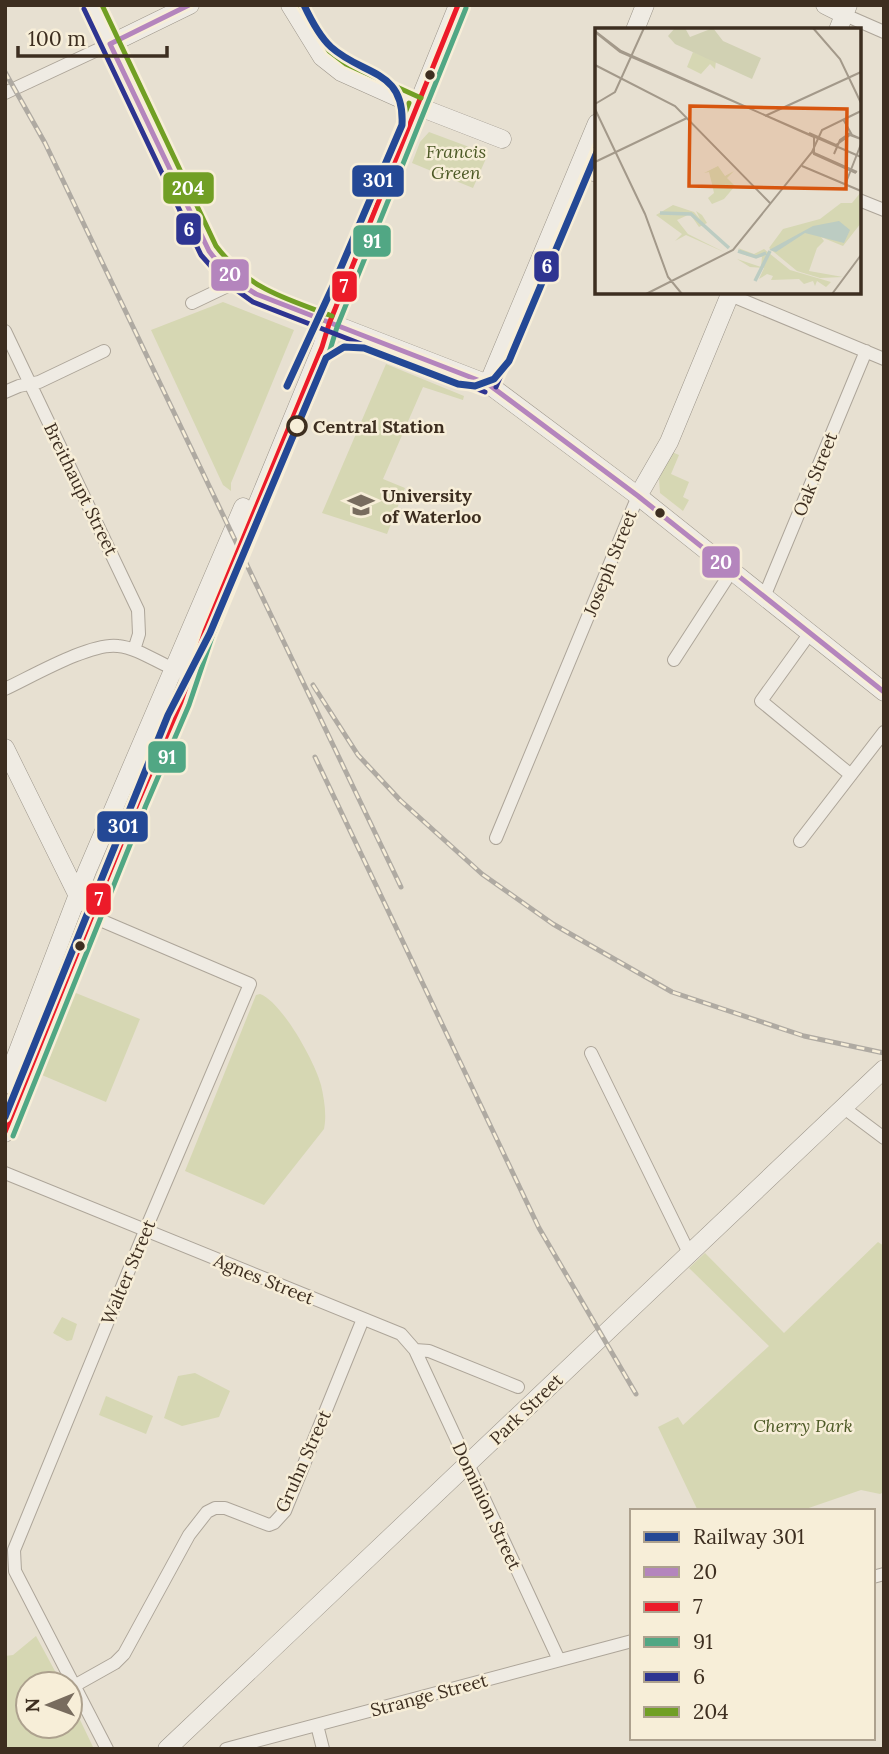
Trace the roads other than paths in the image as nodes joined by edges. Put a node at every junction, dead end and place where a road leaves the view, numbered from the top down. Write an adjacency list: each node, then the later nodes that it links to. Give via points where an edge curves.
1 (92, 5): 10 (main road)
2 (190, 5): 10 (main road)
3 (290, 5): 12 (main road, via 322,57 341,72)
4 (458, 5): 12 (main road)
5 (645, 5): 8 (main road)
6 (825, 5): 7 (main road)
7 (844, 17): 9 (street)
8 (636, 28)
9 (884, 32)
10 (110, 44): 11 (street); 19 (main road, via 209,251)
11 (5, 93)
12 (417, 106): 14 (main road); 22 (main road)
13 (595, 127): 15 (main road)
14 (502, 139)
15 (577, 169): 16 (street); 28 (main road)
16 (595, 175)
17 (861, 201): 18 (street)
18 (884, 210)
19 (236, 282): 21 (street); 22 (main road)
20 (730, 294): 25 (street); 30 (main road, Joseph Street, via 670,442)
21 (192, 303)
22 (329, 324): 28 (main road); 36 (main road, via 312,343)
23 (5, 331): 27 (street, Breithaupt Street)
24 (104, 351): 27 (street)
25 (866, 351): 26 (street); 32 (street, Oak Street)
26 (884, 359)
27 (30, 383): 29 (street); 34 (street, Breithaupt Street, via 138,610)
28 (488, 384): 30 (main road)
29 (5, 392)
30 (638, 496): 31 (main road); 42 (street, Joseph Street)
31 (731, 572): 32 (main road); 35 (street)
32 (764, 597): 33 (main road)
33 (810, 633): 38 (main road); 41 (street, via 761,701)
34 (134, 650): 36 (street); 37 (street, via 107,645 89,650)
35 (674, 660)
36 (182, 672): 44 (main road); 45 (main road, via 181,702)
37 (5, 690)
38 (884, 691)
39 (884, 732): 41 (street)
40 (5, 748): 44 (main road)
41 (851, 775): 43 (street)
42 (496, 838)
43 (800, 841)
44 (77, 896): 45 (main road); 48 (main road)
45 (93, 917): 50 (main road); 53 (street, Walter Street, via 250,984)
46 (591, 1053): 54 (street)
47 (884, 1069): 49 (main road, Park Street)
48 (7, 1074)
49 (844, 1108): 51 (street); 54 (main road, Park Street)
50 (5, 1133)
51 (884, 1138)
52 (5, 1173): 53 (street, Agnes Street)
53 (145, 1231): 55 (street, Agnes Street); 61 (street, Walter Street, via 17,1539 15,1571)
54 (689, 1253): 58 (main road, Park Street)
55 (363, 1319): 56 (street, Agnes Street, via 401,1334); 62 (street, Gruhn Street, via 280,1518 269,1524 225,1508 207,1512 189,1535 124,1654)
56 (415, 1350): 57 (street, Agnes Street, via 429,1351); 58 (street, Dominion Street)
57 (517, 1387)
58 (467, 1465): 60 (street, Dominion Street); 66 (main road, Park Street)
59 (630, 1642): 60 (street, Strange Street)
60 (559, 1660): 64 (street, Strange Street)
61 (66, 1670)
62 (84, 1680)
63 (84, 1705): 65 (street)
64 (317, 1725): 67 (street, Strange Street); 68 (street)
65 (107, 1749)
66 (167, 1749)
67 (226, 1749)
68 (323, 1749)

